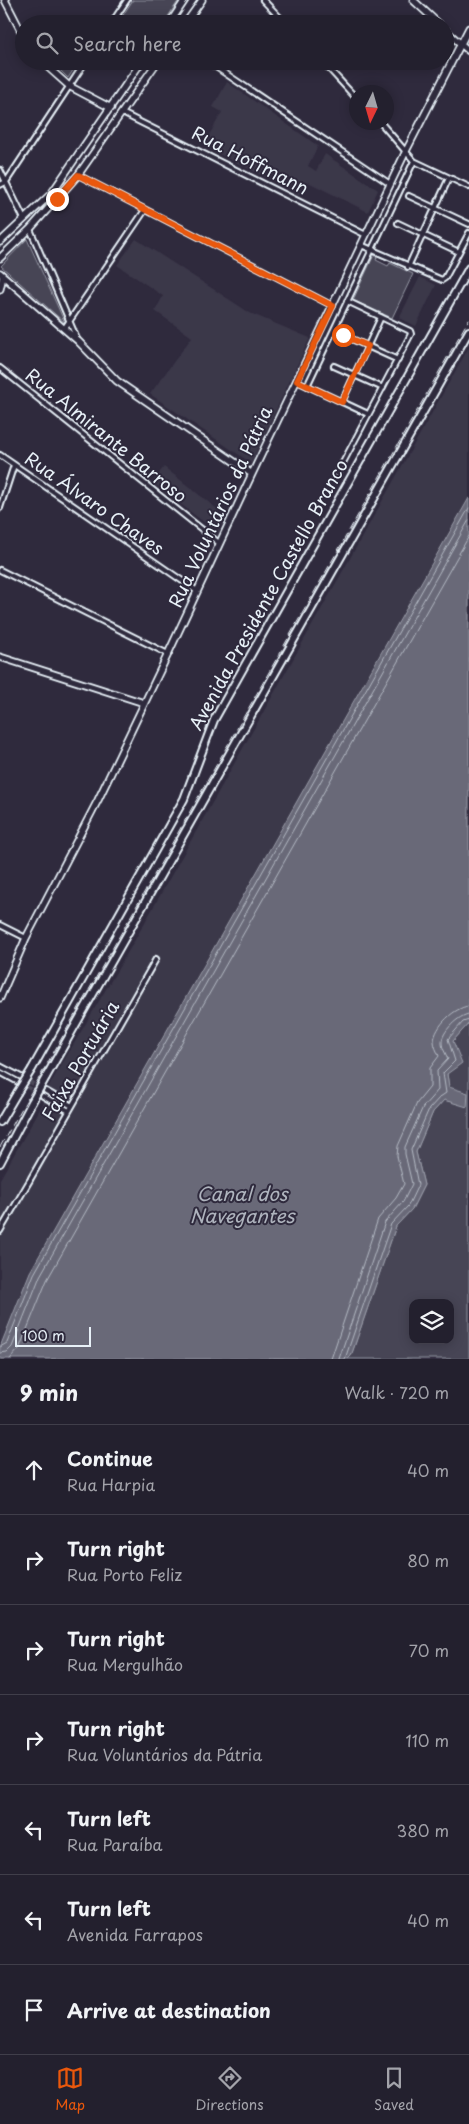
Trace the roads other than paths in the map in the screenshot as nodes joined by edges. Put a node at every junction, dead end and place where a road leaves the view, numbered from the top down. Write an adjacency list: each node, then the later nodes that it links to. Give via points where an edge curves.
1 (5, 0): 12 (main road)
2 (127, 0): 7 (street)
3 (185, 0): 8 (main road)
4 (202, 0): 9 (main road)
5 (263, 0): 10 (street)
6 (413, 0): 11 (main road)
7 (118, 15)
8 (175, 15)
9 (191, 15)
10 (277, 15)
11 (429, 15)
12 (15, 19)
13 (469, 28): 15 (main road, Rua Voluntários da Pátria)
14 (454, 38): 15 (main road)
15 (460, 44): 16 (main road); 17 (main road, Rua Voluntários da Pátria)
16 (469, 51)
17 (454, 56)
18 (51, 70): 25 (main road)
19 (80, 70): 25 (street)
20 (136, 70): 27 (main road)
21 (152, 70): 28 (main road)
22 (220, 70): 36 (street)
23 (330, 70): 26 (street)
24 (447, 70): 30 (main road, Rua Voluntários da Pátria)
25 (69, 86): 27 (main road); 35 (street)
26 (349, 90)
27 (111, 108): 42 (main road, via 51,194)
28 (122, 113): 33 (main road); 48 (street, Rua Hoffmann)
29 (387, 130): 30 (street)
30 (406, 150): 31 (street); 36 (main road, Rua Voluntários da Pátria)
31 (414, 161): 34 (street); 51 (street)
32 (0, 170): 35 (street)
33 (78, 175): 41 (street); 45 (main road)
34 (449, 178): 38 (street); 40 (street)
35 (6, 182): 37 (street); 42 (street)
36 (390, 184): 48 (main road, Rua Voluntários da Pátria)
37 (0, 185)
38 (469, 187)
39 (409, 196): 40 (street)
40 (435, 208): 44 (street); 47 (street)
41 (145, 210): 59 (street); 61 (street)
42 (24, 219): 49 (main road)
43 (398, 223): 47 (street)
44 (469, 224)
45 (30, 229): 53 (main road); 61 (street)
46 (469, 232): 52 (street)
47 (423, 234): 52 (street); 54 (street)
48 (366, 235): 50 (main road, Rua Voluntários da Pátria)
49 (0, 242)
50 (361, 245): 51 (street); 59 (main road, Rua Voluntários da Pátria)
51 (371, 250): 54 (street); 58 (street)
52 (458, 252): 54 (street, via 442,280)
53 (0, 258)
54 (408, 267)
55 (469, 268): 99 (main road, Avenida Presidente Castello Branco, bridge, via 214,720 184,799)
56 (1, 274): 57 (main road); 62 (main road)
57 (0, 289)
58 (346, 301): 60 (street); 72 (street)
59 (333, 306): 71 (main road, Rua Voluntários da Pátria)
60 (382, 317): 66 (street); 67 (street, via 410,331)
61 (69, 321): 62 (street); 65 (street)
62 (64, 329): 65 (main road)
63 (469, 331): 100 (main road, bridge)
64 (343, 335): 66 (street)
65 (78, 341): 78 (main road, via 117,382)
66 (368, 346): 67 (street); 70 (street)
67 (398, 360): 73 (street)
68 (334, 366): 70 (street)
69 (0, 368): 81 (street, Rua Almirante Barroso)
70 (354, 375): 73 (street); 74 (street)
71 (297, 381): 72 (street); 78 (main road, Rua Voluntários da Pátria)
72 (307, 386): 74 (street)
73 (383, 388): 75 (street)
74 (342, 402): 75 (street)
75 (368, 414): 79 (street)
76 (0, 455): 77 (street, Rua Álvaro Chaves)
77 (14, 465): 80 (street); 83 (street, Rua Álvaro Chaves)
78 (252, 474): 81 (main road, Rua Voluntários da Pátria)
79 (337, 474)
80 (0, 508)
81 (219, 543): 83 (main road, Rua Voluntários da Pátria)
82 (0, 570): 84 (street)
83 (197, 592): 84 (main road, Rua Voluntários da Pátria)
84 (168, 654): 86 (main road, Rua Voluntários da Pátria)
85 (0, 658): 86 (main road)
86 (144, 703): 88 (main road, Rua Voluntários da Pátria)
87 (0, 925): 88 (street)
88 (26, 938): 90 (main road, Rua Voluntários da Pátria)
89 (156, 959): 97 (street, Faixa Portuária)
90 (0, 998)
91 (0, 1066): 93 (street)
92 (0, 1072): 94 (street)
93 (23, 1078)
94 (20, 1083)
95 (46, 1091): 97 (street)
96 (44, 1096): 98 (street)
97 (72, 1106): 98 (street, Faixa Portuária)
98 (69, 1111): 101 (street, Faixa Portuária)
99 (0, 1122)
100 (0, 1163)
101 (0, 1232)

